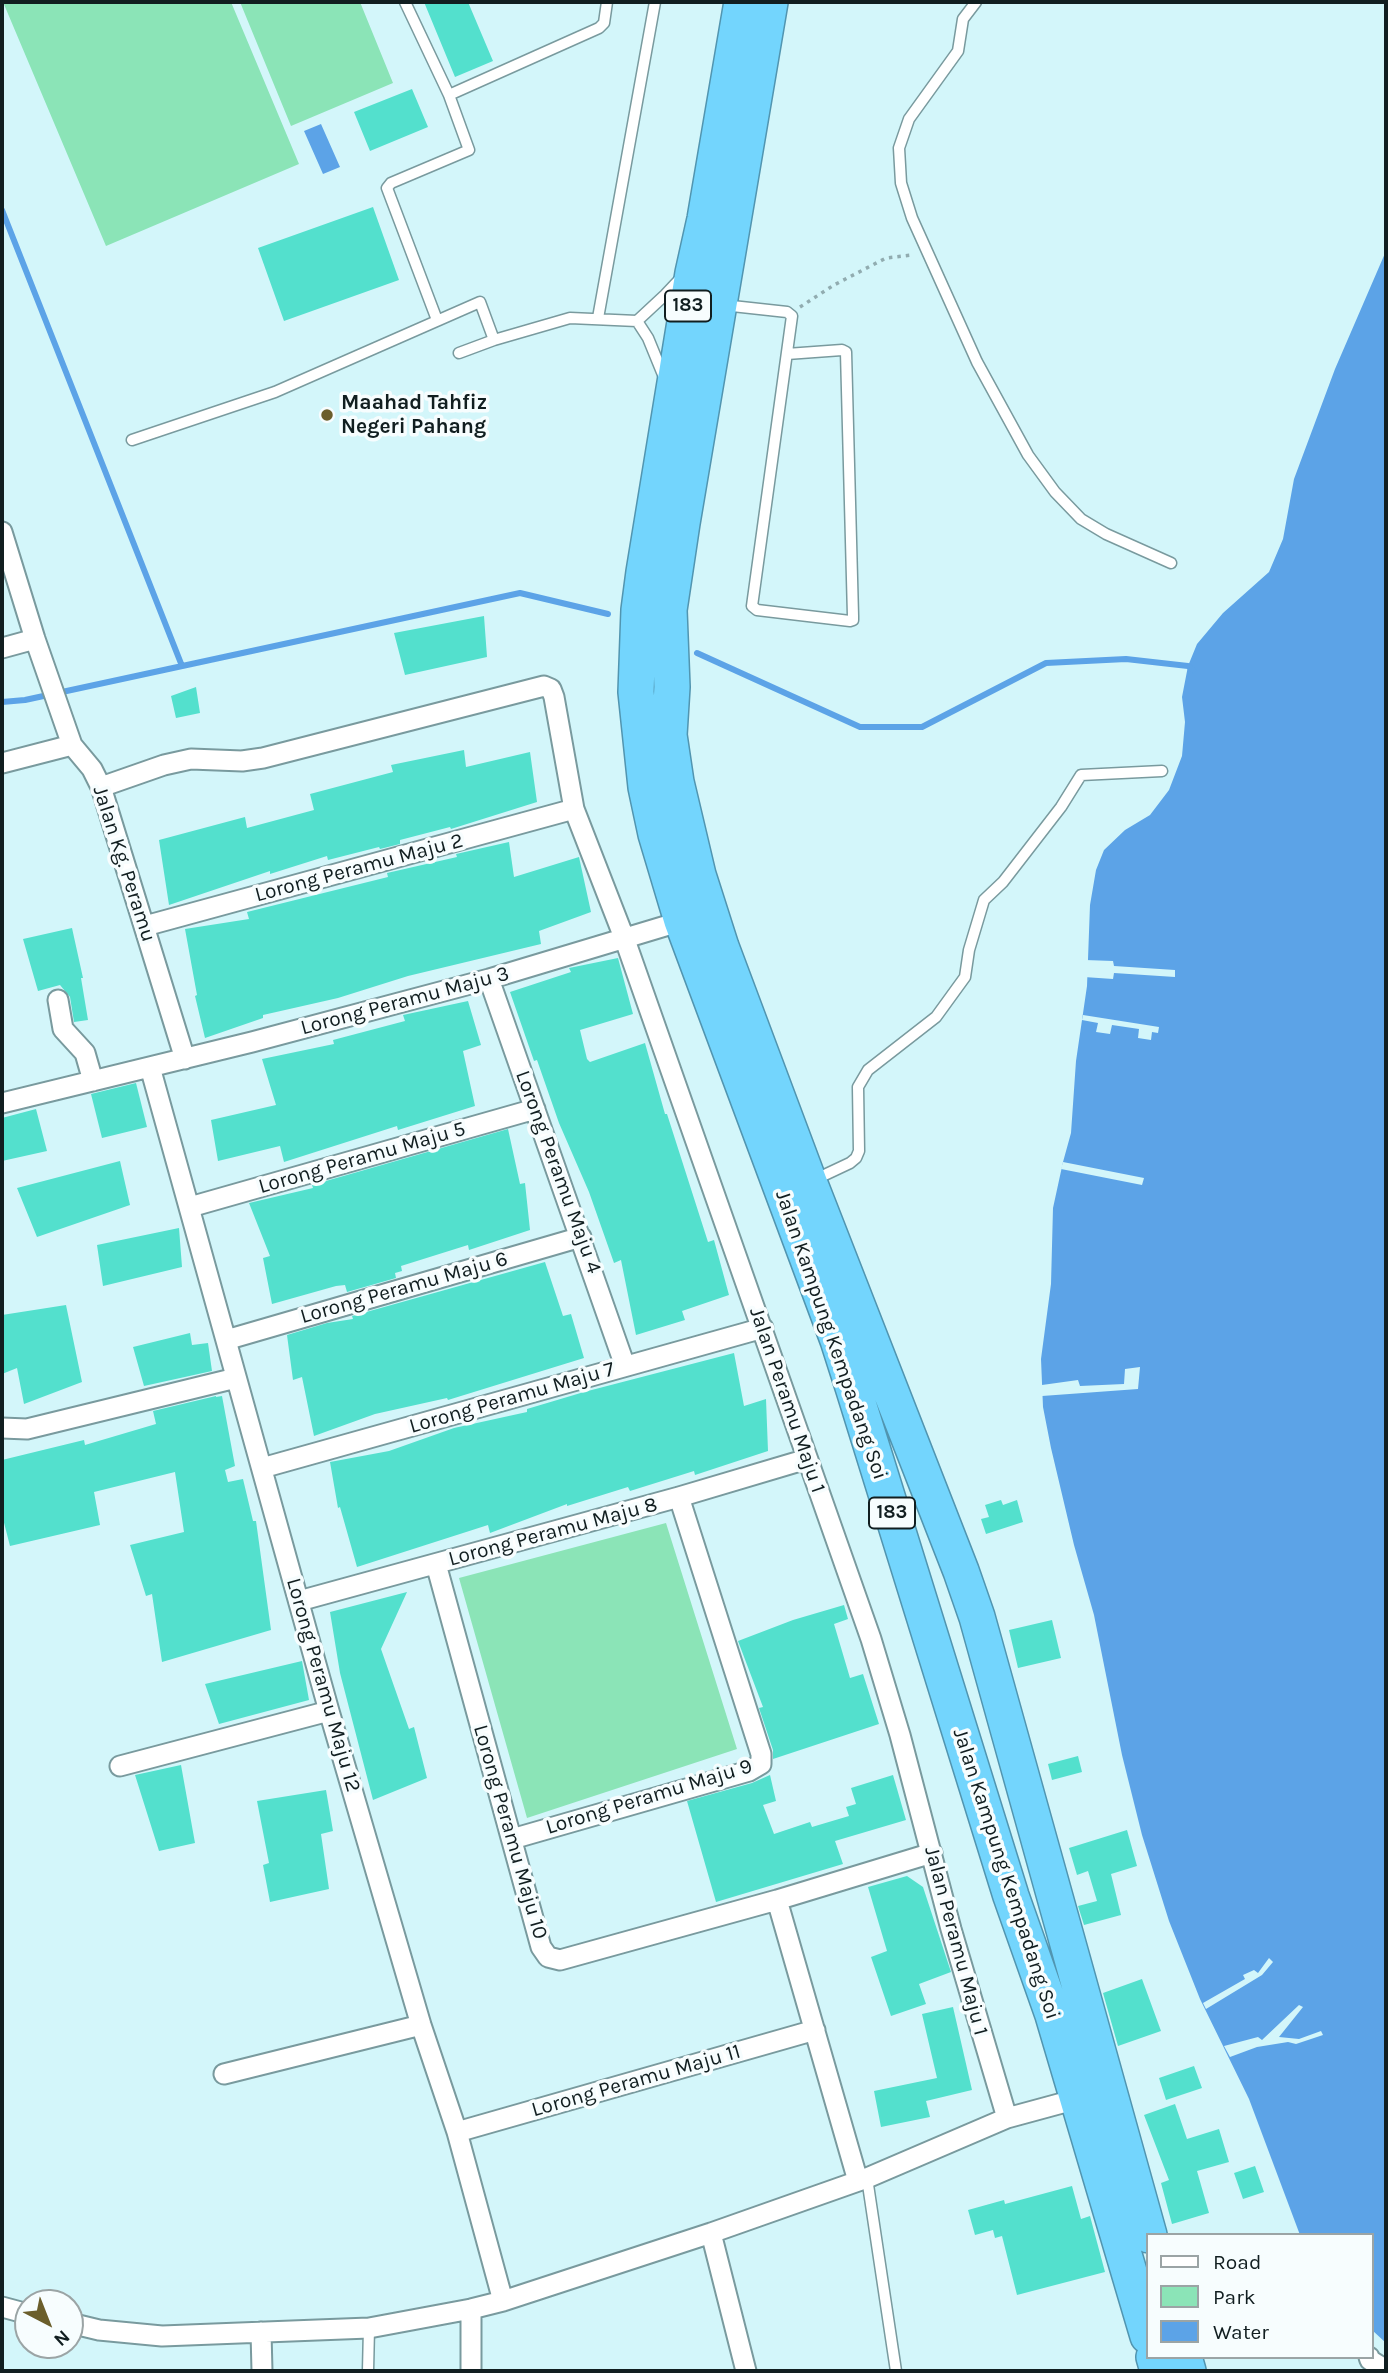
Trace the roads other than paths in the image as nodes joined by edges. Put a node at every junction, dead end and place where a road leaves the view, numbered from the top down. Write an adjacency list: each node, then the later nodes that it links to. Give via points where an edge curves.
1 (405, 2): 7 (lane)
2 (607, 2): 7 (lane, via 599,28)
3 (655, 2): 10 (lane)
4 (742, 2): 8 (highway, 183)
5 (770, 2): 9 (highway, 183)
6 (976, 2): 19 (lane, via 963,19 958,51 909,119 899,148 901,183 912,218 977,362 1028,455 1055,492 1081,519)
7 (449, 95): 11 (lane, via 468,150 387,188)
8 (705, 219): 12 (lane, via 693,258 680,279); 16 (highway, 183)
9 (719, 305): 15 (lane, via 788,313 792,316); 20 (highway, 183, via 681,523)
10 (598, 318): 12 (lane); 13 (lane, via 570,318)
11 (437, 320): 13 (lane, via 480,302); 17 (lane, via 275,392)
12 (637, 321): 16 (lane, via 657,355)
13 (494, 340): 14 (lane)
14 (459, 353)
15 (786, 354): 15 (lane, via 752,606 849,621 853,616 846,352)
16 (672, 401): 20 (highway, 183)
17 (132, 440)
18 (2, 532): 21 (street, Jalan Kg. Peramu)
19 (1171, 563)
20 (654, 610): 28 (highway, Jalan Kampung Kempadang Soi / 183, via 636,692 646,787); 38 (highway, Jalan Kampung Kempadang Soi / 183, via 672,687 669,735 676,782 695,863 721,947)
21 (35, 639): 22 (street); 23 (street, Jalan Kg. Peramu)
22 (2, 648)
23 (72, 746): 24 (street); 26 (street, Jalan Kg. Peramu)
24 (2, 763)
25 (1162, 771): 38 (lane, via 1081,775 1003,882 984,900 965,976 936,1017 868,1070 858,1087 856,1158)
26 (101, 787): 27 (street, Jalan Peramu Maju 1, via 191,759 263,758 544,686 554,697); 29 (street, Jalan Kg. Peramu)
27 (574, 809): 29 (street, Lorong Peramu Maju 2); 30 (street, Jalan Peramu Maju 1)
28 (682, 921): 30 (street, Lorong Peramu Maju 3); 52 (highway, Jalan Kampung Kempadang Soi / 183, via 838,1340)
29 (145, 926): 33 (street, Jalan Kg. Peramu)
30 (625, 940): 31 (street, Lorong Peramu Maju 3); 41 (street, Jalan Peramu Maju 1)
31 (489, 979): 33 (street, Lorong Peramu Maju 3); 37 (street, Lorong Peramu Maju 4)
32 (58, 1000): 35 (street, via 63,1029 85,1053)
33 (185, 1059): 34 (street, Lorong Peramu Maju 3)
34 (150, 1067): 35 (street, Lorong Peramu Maju 3); 39 (street, Lorong Peramu Maju 12)
35 (93, 1081): 36 (street, Lorong Peramu Maju 3)
36 (2, 1103)
37 (535, 1109): 39 (street, Lorong Peramu Maju 5); 40 (street, Lorong Peramu Maju 4)
38 (809, 1182): 51 (highway, Jalan Kampung Kempadang Soi / 183)
39 (190, 1207): 42 (street, Lorong Peramu Maju 12)
40 (581, 1237): 42 (street, Lorong Peramu Maju 6); 43 (street, Lorong Peramu Maju 4)
41 (763, 1328): 43 (street, Lorong Peramu Maju 7); 46 (street, Jalan Peramu Maju 1)
42 (226, 1340): 44 (street, Lorong Peramu Maju 12)
43 (625, 1366): 47 (street, Lorong Peramu Maju 7)
44 (236, 1378): 45 (street, via 38,1427); 47 (street, Lorong Peramu Maju 12)
45 (2, 1428)
46 (807, 1459): 48 (street, Lorong Peramu Maju 8); 56 (street, Jalan Peramu Maju 1, via 871,1639)
47 (262, 1468): 50 (street, Lorong Peramu Maju 12)
48 (679, 1497): 49 (street, Lorong Peramu Maju 8); 55 (street, Lorong Peramu Maju 9, via 761,1765)
49 (436, 1564): 50 (street, Lorong Peramu Maju 8); 55 (street, Lorong Peramu Maju 10)
50 (299, 1601): 53 (street, Lorong Peramu Maju 12)
51 (977, 1616): 52 (highway, via 954,1590 940,1586 933,1591); 66 (highway, Jalan Kampung Kempadang Soi / 183)
52 (927, 1629): 61 (highway, Jalan Kampung Kempadang Soi / 183)
53 (329, 1712): 54 (street); 58 (street, Lorong Peramu Maju 12)
54 (120, 1766)
55 (512, 1839): 57 (street, Lorong Peramu Maju 10, via 541,1947 548,1957 560,1960)
56 (932, 1853): 57 (street, Lorong Peramu Maju 10); 62 (street, Jalan Peramu Maju 1)
57 (777, 1900): 59 (street)
58 (421, 2025): 60 (street); 63 (street, Lorong Peramu Maju 12)
59 (815, 2030): 63 (street, Lorong Peramu Maju 11); 64 (street)
60 (224, 2074)
61 (1077, 2099): 62 (street); 71 (highway, Jalan Kampung Kempadang Soi / 183)
62 (1007, 2118): 64 (street)
63 (457, 2132): 67 (street, Lorong Peramu Maju 12)
64 (863, 2180): 65 (street); 79 (lane)
65 (711, 2232): 67 (street); 78 (street)
66 (1148, 2233)
67 (503, 2301): 68 (street)
68 (471, 2309): 70 (street); 77 (street)
69 (84, 2326): 72 (street, via 162,2336)
70 (369, 2328): 72 (street); 76 (lane)
71 (1146, 2329)
72 (261, 2332): 75 (street)
73 (1370, 2359): 74 (street)
74 (1386, 2370)
75 (262, 2371)
76 (368, 2371)
77 (471, 2371)
78 (746, 2371)
79 (895, 2371)

